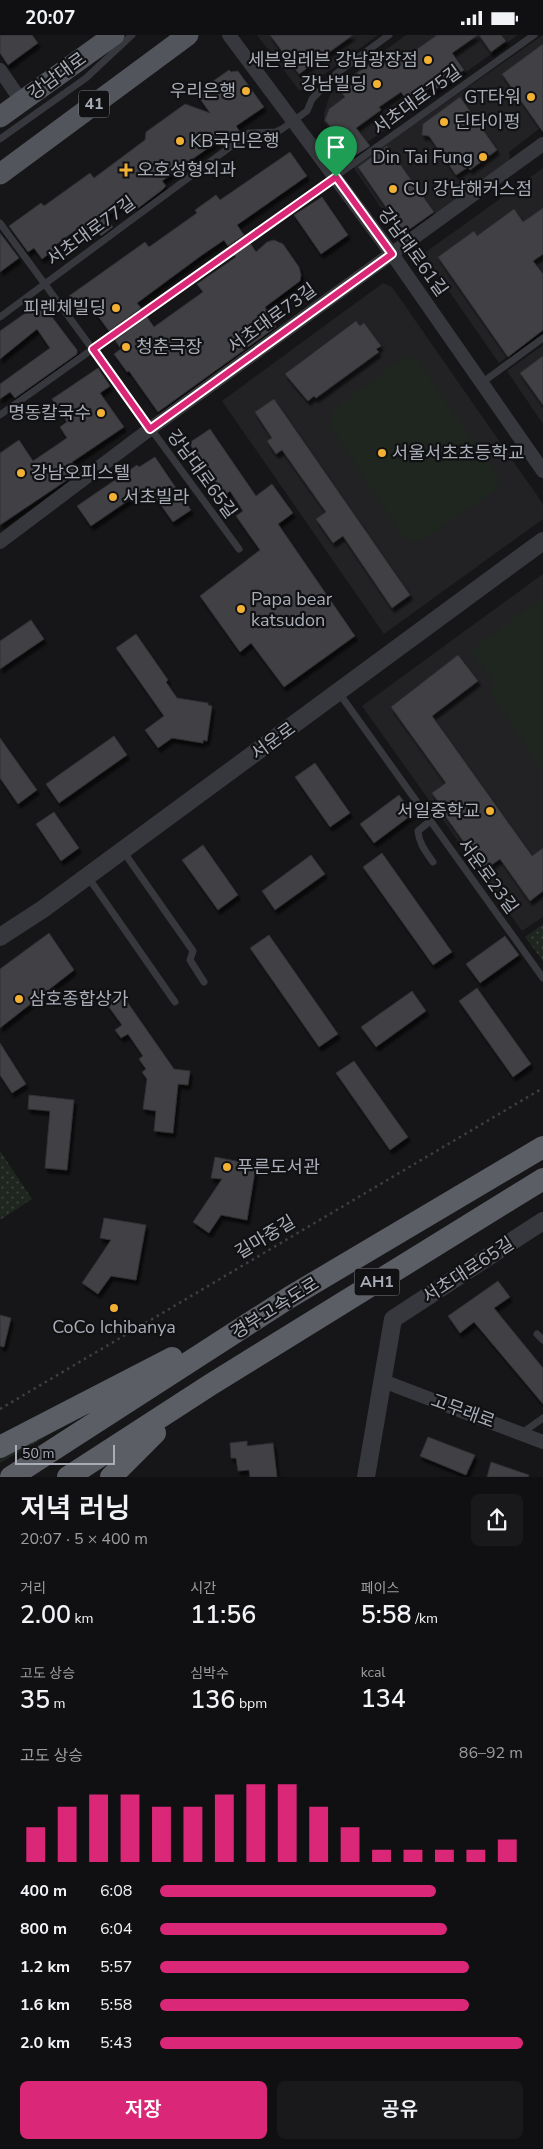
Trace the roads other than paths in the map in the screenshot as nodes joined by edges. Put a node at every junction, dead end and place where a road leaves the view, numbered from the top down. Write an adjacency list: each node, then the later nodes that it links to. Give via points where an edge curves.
1 (114, 35): 8 (main road, 강남대로 / 41)
2 (132, 35): 11 (lane, via 86,78)
3 (188, 35): 13 (main road, 41)
4 (229, 35): 10 (street, 강남대로61길)
5 (389, 35): 10 (lane, 서초대로77길, via 337,73 312,99 307,111)
6 (534, 35): 16 (lane, 서초대로75길)
7 (0, 70): 8 (street)
8 (22, 102): 9 (main road, 강남대로 / 41)
9 (0, 117)
10 (294, 121): 16 (street, 강남대로61길); 19 (lane, 서초대로77길, via 276,132 249,133)
11 (0, 139)
12 (543, 144): 18 (street, 서초대로73길)
13 (36, 147): 14 (lane); 15 (main road, 41)
14 (0, 166)
15 (0, 174)
16 (336, 177): 18 (street, 강남대로61길); 22 (lane, 서초대로75길)
17 (0, 223): 19 (lane, 강남대로65길)
18 (392, 254): 23 (street, 강남대로61길); 25 (street, 서초대로73길)
19 (45, 283): 20 (lane, 서초대로77길); 22 (lane, 강남대로65길)
20 (0, 317)
21 (543, 338): 23 (lane)
22 (93, 349): 24 (lane, 서초대로75길); 25 (lane, 강남대로65길)
23 (483, 383): 26 (street, 강남대로61길)
24 (0, 415)
25 (150, 429): 28 (street, 서초대로73길); 29 (lane, 강남대로65길)
26 (543, 471)
27 (543, 541): 30 (street, 서운로)
28 (0, 542)
29 (239, 549)
30 (339, 693): 31 (lane, 서운로23길); 32 (street, 서운로)
31 (430, 821): 33 (lane, via 418,831 420,844); 36 (lane, 서운로23길)
32 (123, 850): 34 (street, 서운로); 37 (lane, via 193,951 190,960)
33 (433, 862)
34 (88, 876): 35 (street, 서운로); 38 (lane)
35 (0, 937)
36 (543, 978)
37 (204, 981)
38 (175, 1002)
39 (543, 1147): 42 (highway, 경부고속도로 / AH1)
40 (543, 1179): 46 (highway, 경부고속도로 / AH1)
41 (543, 1221): 45 (street, 서초대로65길, via 393,1319)
42 (290, 1297): 50 (highway); 51 (highway, 경부고속도로 / AH1)
43 (537, 1334): 44 (lane)
44 (543, 1341)
45 (383, 1381): 48 (street, 고무래로); 54 (street)
46 (210, 1385): 52 (highway, 경부고속도로 / AH1); 53 (highway)
47 (543, 1419): 48 (lane)
48 (522, 1433): 49 (street, 고무래로)
49 (543, 1442)
50 (0, 1447)
51 (12, 1477)
52 (68, 1477)
53 (111, 1477)
54 (366, 1477)

